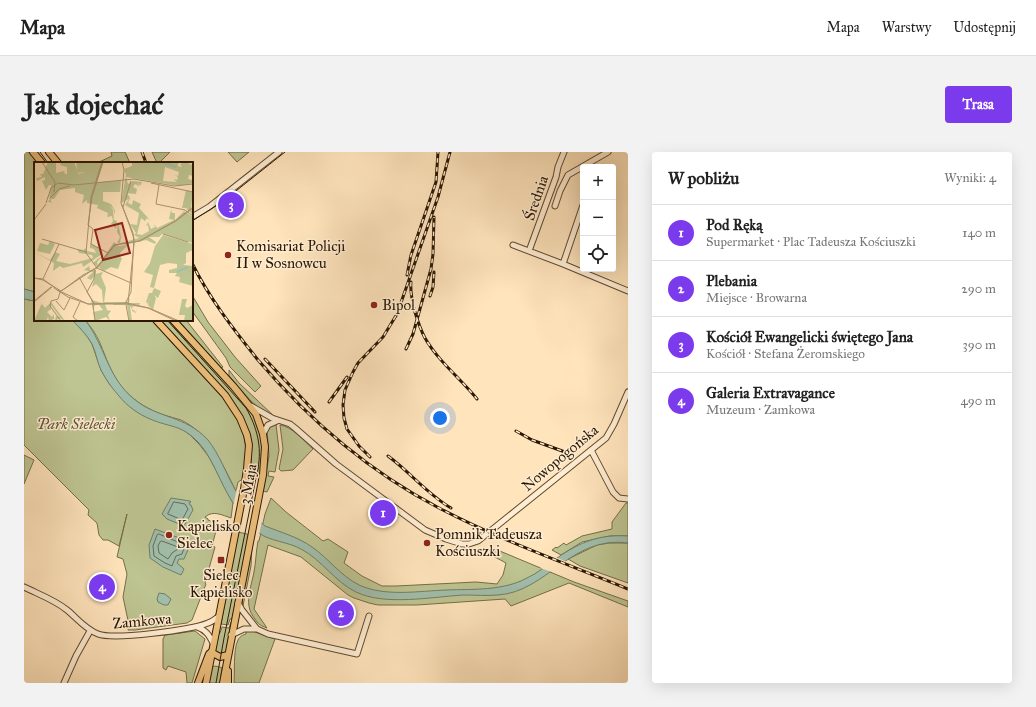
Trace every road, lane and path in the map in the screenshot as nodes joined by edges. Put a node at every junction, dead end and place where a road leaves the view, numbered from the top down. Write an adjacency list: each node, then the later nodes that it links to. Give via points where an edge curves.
1 (33, 152): 6 (main road)
2 (49, 152): 7 (main road)
3 (279, 152): 12 (street, via 209,207)
4 (564, 152): 14 (street, Średnia)
5 (608, 152): 8 (street)
6 (41, 162)
7 (57, 162)
8 (593, 164)
9 (580, 168): 10 (street, via 568,175)
10 (555, 206)
11 (580, 214): 15 (street)
12 (193, 216)
13 (513, 245): 14 (street)
14 (529, 251): 15 (street)
15 (564, 264): 16 (street)
16 (628, 291)
17 (157, 321): 28 (main road, 3 Maja, via 225,395 240,418 247,435 248,468)
18 (174, 321): 20 (main road, 3 Maja)
19 (628, 392): 23 (street, Nowopogońska, via 606,438)
20 (250, 405): 21 (street); 22 (main road, 3 Maja)
21 (277, 421): 22 (street, via 268,425); 23 (street, Nowopogońska, via 295,428 336,464 425,530 451,541 469,544 478,541)
22 (264, 434): 26 (main road, 3 Maja, via 265,465)
23 (591, 450): 24 (street, via 613,492 619,498)
24 (628, 499)
25 (24, 586): 31 (street, Zamkowa, via 66,610)
26 (238, 603): 30 (street); 32 (main road, 3 Maja)
27 (369, 616): 30 (street, via 357,654 268,634)
28 (218, 617): 29 (street, Zamkowa); 33 (main road, 3 Maja)
29 (197, 627): 31 (street, Zamkowa, via 110,637); 33 (street, via 207,633)
30 (257, 629): 32 (street, via 244,629)
31 (90, 631): 36 (street)
32 (232, 635): 35 (main road, 3 Maja)
33 (213, 643): 34 (main road, 3 Maja); 37 (main road)
34 (211, 652): 35 (main road, via 220,657); 38 (main road, 3 Maja)
35 (228, 652): 39 (main road, 3 Maja); 40 (main road)
36 (64, 683)
37 (198, 683)
38 (206, 683)
39 (223, 683)
40 (228, 683)

